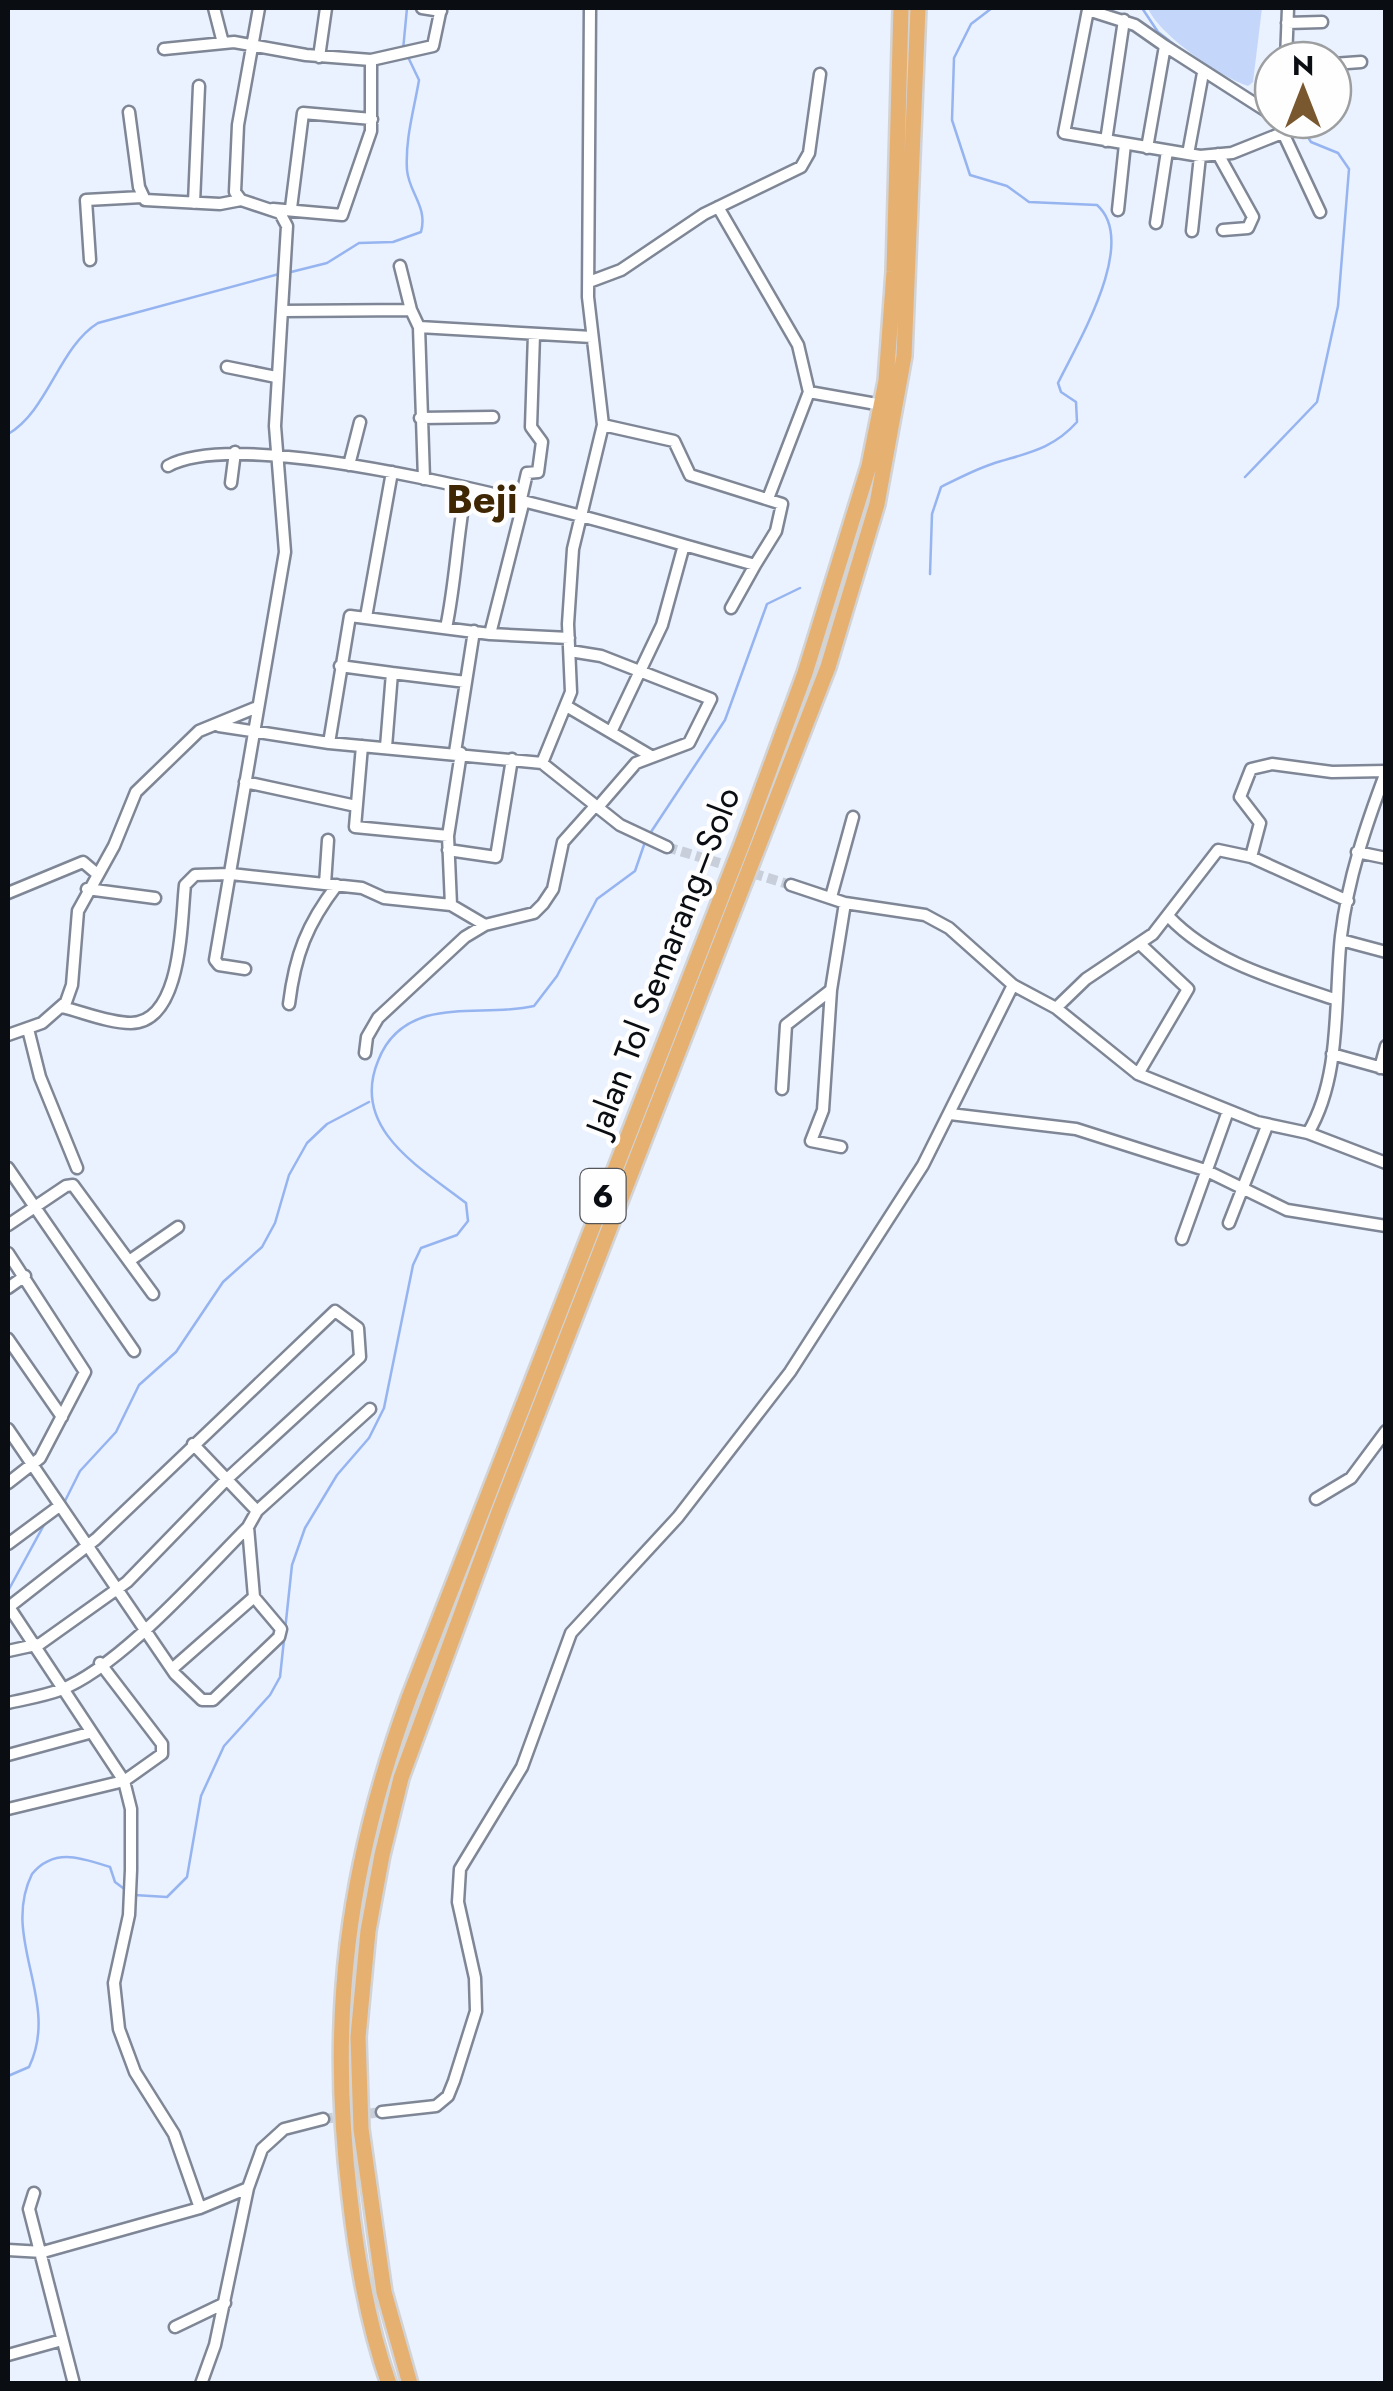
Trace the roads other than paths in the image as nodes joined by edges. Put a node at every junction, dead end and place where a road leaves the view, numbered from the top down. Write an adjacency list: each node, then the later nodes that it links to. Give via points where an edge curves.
1 (214, 8): 14 (street)
2 (259, 8): 15 (street)
3 (326, 8): 18 (street)
4 (422, 8): 9 (street)
5 (590, 8): 49 (street)
6 (901, 8): 58 (highway, Jalan Tol Semarang–Solo / 6, via 894,272)
7 (918, 8): 207 (highway, Jalan Tol Semarang–Solo / 6, via 904,356 877,504 828,666 498,1512 401,1778 382,1855 358,2037 361,2129 384,2292)
8 (1288, 8): 12 (street)
9 (441, 9): 19 (street, via 435,44)
10 (1124, 20): 16 (street); 30 (street); 30 (street, via 1087,10 1063,128)
11 (1322, 22): 12 (street)
12 (1287, 23): 13 (street)
13 (1287, 40)
14 (223, 43): 15 (street); 17 (street)
15 (252, 44): 18 (street); 37 (street, via 235,166 235,192)
16 (1165, 46): 22 (street); 32 (street)
17 (164, 48)
18 (319, 56): 19 (street)
19 (372, 60): 27 (street)
20 (1361, 62): 21 (street)
21 (1353, 63)
22 (1204, 72): 25 (street); 35 (street)
23 (820, 74): 39 (street, via 806,162)
24 (199, 86): 38 (street)
25 (1253, 99)
26 (129, 112): 36 (street)
27 (372, 118): 40 (street, via 342,215); 40 (street, via 303,114)
28 (1261, 140): 34 (street)
29 (1285, 140): 43 (street)
30 (1106, 141): 31 (street)
31 (1126, 144): 32 (street); 42 (street)
32 (1147, 148): 33 (street)
33 (1167, 151): 35 (street); 44 (street)
34 (1218, 154): 35 (street); 45 (street, via 1252,217 1248,228)
35 (1194, 155): 46 (street)
36 (142, 197): 38 (street); 47 (street, via 86,200)
37 (242, 200): 38 (street); 41 (street)
38 (194, 204)
39 (718, 207): 49 (street, via 621,270); 57 (street, via 798,345)
40 (291, 208): 41 (street)
41 (272, 209): 51 (street, via 287,226)
42 (1118, 210)
43 (1320, 212)
44 (1156, 224)
45 (1223, 230)
46 (1192, 231)
47 (90, 260)
48 (400, 266): 50 (street)
49 (589, 282): 54 (street)
50 (411, 310): 51 (street); 52 (street)
51 (282, 311): 56 (street)
52 (418, 327): 53 (street); 59 (street)
53 (534, 334): 54 (street); 72 (street, via 531,427 542,442 538,472 527,473)
54 (592, 337): 62 (street)
55 (227, 367): 56 (street)
56 (276, 378): 64 (street)
57 (809, 392): 58 (street); 71 (street)
58 (882, 404): 206 (highway, Jalan Tol Semarang–Solo / 6, via 805,672 409,1698 363,1846 338,2032 342,2134 360,2265)
59 (420, 418): 60 (street); 68 (street)
60 (494, 418)
61 (360, 422): 65 (street)
62 (602, 425): 71 (street, via 674,441 690,475); 73 (street)
63 (235, 452): 64 (street); 66 (street, via 192,455); 69 (street)
64 (278, 458): 65 (street); 88 (street, via 285,552)
65 (349, 464): 67 (street)
66 (168, 466)
67 (392, 472): 68 (street); 77 (street)
68 (424, 479): 70 (street)
69 (231, 484)
70 (466, 489): 72 (street); 78 (street)
71 (769, 496): 75 (street, via 783,508)
72 (521, 503): 73 (street); 80 (street)
73 (582, 518): 74 (street); 81 (street, via 570,574)
74 (684, 546): 75 (street); 84 (street)
75 (755, 564): 76 (street)
76 (731, 608)
77 (366, 616): 78 (street); 83 (street, via 348,618)
78 (446, 628): 79 (street)
79 (474, 631): 80 (street); 86 (street)
80 (490, 634): 81 (street)
81 (570, 638): 82 (street)
82 (570, 651): 84 (street); 87 (street)
83 (340, 666): 85 (street); 92 (street)
84 (641, 671): 90 (street); 96 (street, via 711,699 689,742)
85 (392, 673): 86 (street); 94 (street)
86 (466, 682): 95 (street)
87 (568, 707): 90 (street); 98 (street)
88 (256, 708): 89 (street); 91 (street)
89 (219, 726): 91 (street); 111 (street, via 199,731 136,792)
90 (611, 732): 96 (street)
91 (252, 734): 92 (street); 100 (street)
92 (329, 743): 93 (street)
93 (362, 746): 94 (street); 101 (street)
94 (386, 747): 95 (street)
95 (458, 753): 97 (street); 104 (street)
96 (651, 756): 102 (street)
97 (512, 759): 98 (street); 107 (street, via 496,857)
98 (542, 763): 102 (street)
99 (1386, 771): 108 (street); 109 (street, via 1272,764 1251,769 1240,796 1260,823)
100 (246, 782): 101 (street); 112 (street)
101 (356, 806): 104 (street, via 356,828)
102 (597, 806): 106 (street); 123 (street, via 563,842 543,904 519,920)
103 (853, 817): 117 (street)
104 (448, 836): 107 (street)
105 (328, 840): 113 (street)
106 (667, 847)
107 (448, 850): 121 (street)
108 (1357, 852): 110 (street); 119 (street)
109 (1251, 857): 119 (street); 122 (street, via 1218,850)
110 (1386, 858)
111 (96, 873): 115 (street); 116 (street, via 83,862)
112 (231, 874): 113 (street); 127 (street, via 215,961); 132 (street, via 186,881 177,977 149,1016 128,1023)
113 (331, 885): 121 (street); 131 (street, via 298,948)
114 (790, 886): 117 (street)
115 (87, 889): 118 (street); 132 (street, via 73,930 72,986)
116 (8, 893)
117 (831, 897): 120 (street)
118 (156, 898)
119 (1348, 901): 124 (street)
120 (845, 902): 128 (street, via 902,908 939,922); 129 (street)
121 (452, 905): 123 (street)
122 (1170, 917): 125 (street); 130 (street, via 1226,958)
123 (485, 925): 137 (street, via 378,1018)
124 (1340, 940): 126 (street); 130 (street)
125 (1140, 944): 133 (street, via 1086,978); 140 (street, via 1188,988)
126 (1386, 952)
127 (245, 969)
128 (1013, 985): 133 (street); 143 (street)
129 (831, 990): 141 (street, via 786,1025); 146 (street, via 823,1110 810,1140)
130 (1336, 1000): 138 (street)
131 (288, 1004)
132 (62, 1006): 134 (street)
133 (1056, 1008): 140 (street)
134 (28, 1029): 135 (street); 149 (street)
135 (8, 1034)
136 (1386, 1046): 139 (street)
137 (365, 1053)
138 (1332, 1054): 139 (street); 145 (street)
139 (1383, 1068)
140 (1138, 1074): 142 (street)
141 (782, 1089)
142 (1228, 1111): 144 (street); 150 (street)
143 (950, 1114): 150 (street, via 1076,1130); 193 (street, via 872,1247 743,1440 571,1633 522,1767 460,1869 459,1911 476,2011 454,2081 436,2106)
144 (1268, 1126): 145 (street); 151 (street)
145 (1308, 1134): 147 (street)
146 (841, 1146)
147 (1386, 1163)
148 (8, 1168): 152 (street)
149 (77, 1168)
150 (1205, 1170): 151 (street); 157 (street)
151 (1245, 1187): 153 (street); 155 (street, via 1287,1210)
152 (33, 1207): 154 (street); 159 (street, via 73,1185); 164 (street)
153 (1229, 1223)
154 (8, 1225)
155 (1386, 1226)
156 (178, 1228): 159 (street)
157 (1182, 1239)
158 (8, 1253): 160 (street)
159 (128, 1260): 162 (street)
160 (25, 1276): 161 (street); 166 (street, via 84,1368)
161 (8, 1288)
162 (153, 1294)
163 (8, 1340): 166 (street)
164 (134, 1350)
165 (370, 1409): 175 (street)
166 (62, 1417): 170 (street)
167 (8, 1429): 170 (street)
168 (1386, 1430): 173 (street, via 1351,1478)
169 (193, 1444): 171 (street); 171 (street, via 336,1312 359,1330 360,1357); 178 (street)
170 (33, 1465): 172 (street); 174 (street)
171 (227, 1479): 175 (street); 179 (street)
172 (8, 1483)
173 (1316, 1499)
174 (58, 1507): 177 (street); 178 (street)
175 (257, 1510): 176 (street)
176 (248, 1527): 180 (street); 182 (street)
177 (8, 1544)
178 (87, 1546): 179 (street); 181 (street)
179 (117, 1589): 182 (street); 183 (street)
180 (254, 1597): 186 (street); 186 (street, via 281,1634 212,1700 197,1697)
181 (8, 1607): 183 (street)
182 (145, 1630): 185 (street); 186 (street)
183 (32, 1646): 184 (street); 187 (street)
184 (8, 1651)
185 (100, 1663): 187 (street); 191 (street, via 162,1744 162,1754)
186 (172, 1670)
187 (62, 1690): 188 (street); 189 (street)
188 (8, 1703)
189 (89, 1733): 190 (street); 191 (street)
190 (8, 1754)
191 (124, 1781): 192 (street); 197 (street, via 132,1809 130,1892 114,1983 119,2029 174,2134)
192 (8, 1809)
193 (382, 2112)
194 (323, 2119): 195 (street, via 275,2133)
195 (248, 2188): 197 (street); 200 (street)
196 (34, 2193): 199 (street, via 29,2208)
197 (200, 2208): 199 (street)
198 (8, 2250): 199 (street)
199 (43, 2252): 202 (street)
200 (225, 2303): 201 (street); 205 (street)
201 (175, 2327)
202 (62, 2340): 203 (street); 204 (street)
203 (8, 2355)
204 (74, 2384)
205 (200, 2384)
206 (389, 2384)
207 (410, 2384)

